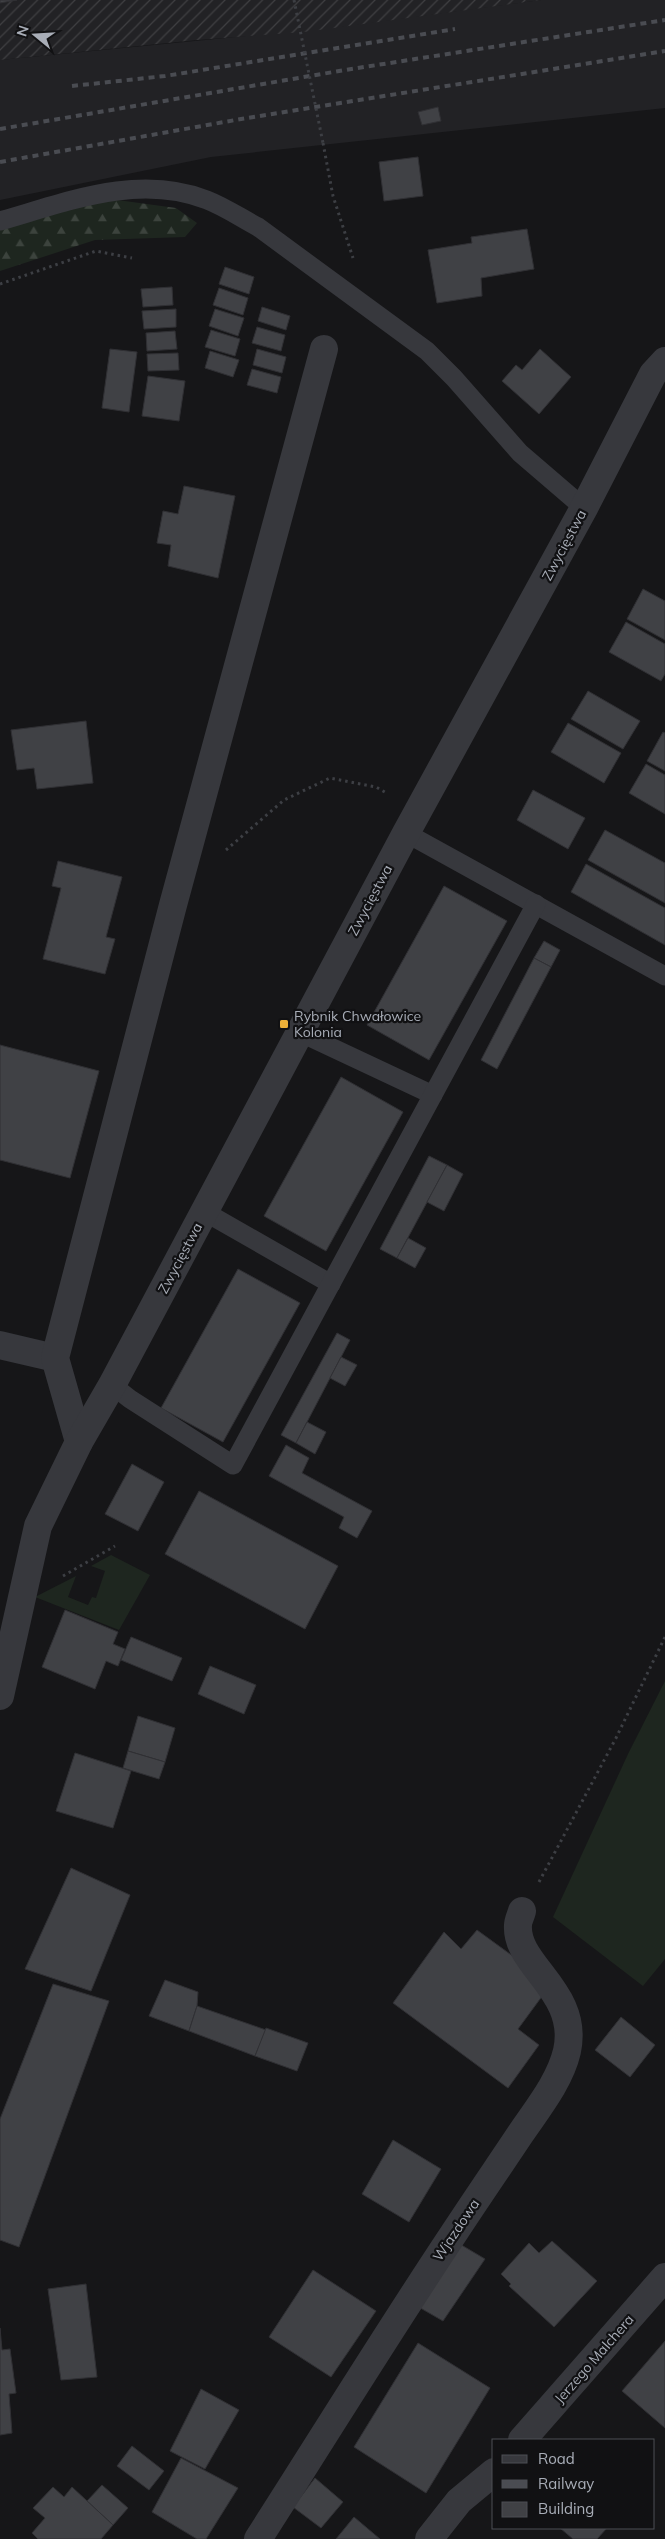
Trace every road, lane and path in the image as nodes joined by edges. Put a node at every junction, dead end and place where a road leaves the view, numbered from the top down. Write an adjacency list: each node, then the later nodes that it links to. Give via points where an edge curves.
1 (294, 0): 5 (path, bridge, via 334,196 356,267)
2 (0, 221): 5 (lane, via 106,191 154,188 182,193 207,200 258,227)
3 (132, 258): 4 (path, via 96,251)
4 (0, 284)
5 (347, 292): 8 (lane, via 427,351 520,453)
6 (324, 349): 18 (street)
7 (665, 361): 8 (street, Zwycięstwa, via 653,374)
8 (584, 508): 10 (street, Zwycięstwa)
9 (284, 800): 10 (path, via 330,778 376,787)
10 (413, 822): 11 (lane); 13 (street, Zwycięstwa)
11 (536, 904): 12 (lane); 14 (lane)
12 (665, 976)
13 (301, 1033): 14 (lane); 15 (street, Zwycięstwa)
14 (433, 1096): 16 (lane)
15 (205, 1212): 16 (lane); 19 (street, Zwycięstwa)
16 (331, 1284): 19 (lane, via 233,1466)
17 (0, 1345): 18 (street)
18 (55, 1358): 20 (street)
19 (112, 1385): 20 (street, Zwycięstwa)
20 (79, 1442): 24 (street, Zwycięstwa, via 38,1526)
21 (115, 1546): 22 (path)
22 (58, 1579)
23 (665, 1637): 25 (path, via 616,1738)
24 (0, 1696)
25 (522, 1911): 29 (street, Wjazdowa, via 518,1925 520,1939 529,1958 556,1992 567,2021 567,2051 561,2068 541,2104 424,2278)
26 (665, 2277): 27 (street, Jerzego Malchera)
27 (523, 2439)
28 (492, 2474): 30 (street, via 460,2501)
29 (258, 2539)
30 (430, 2539)

